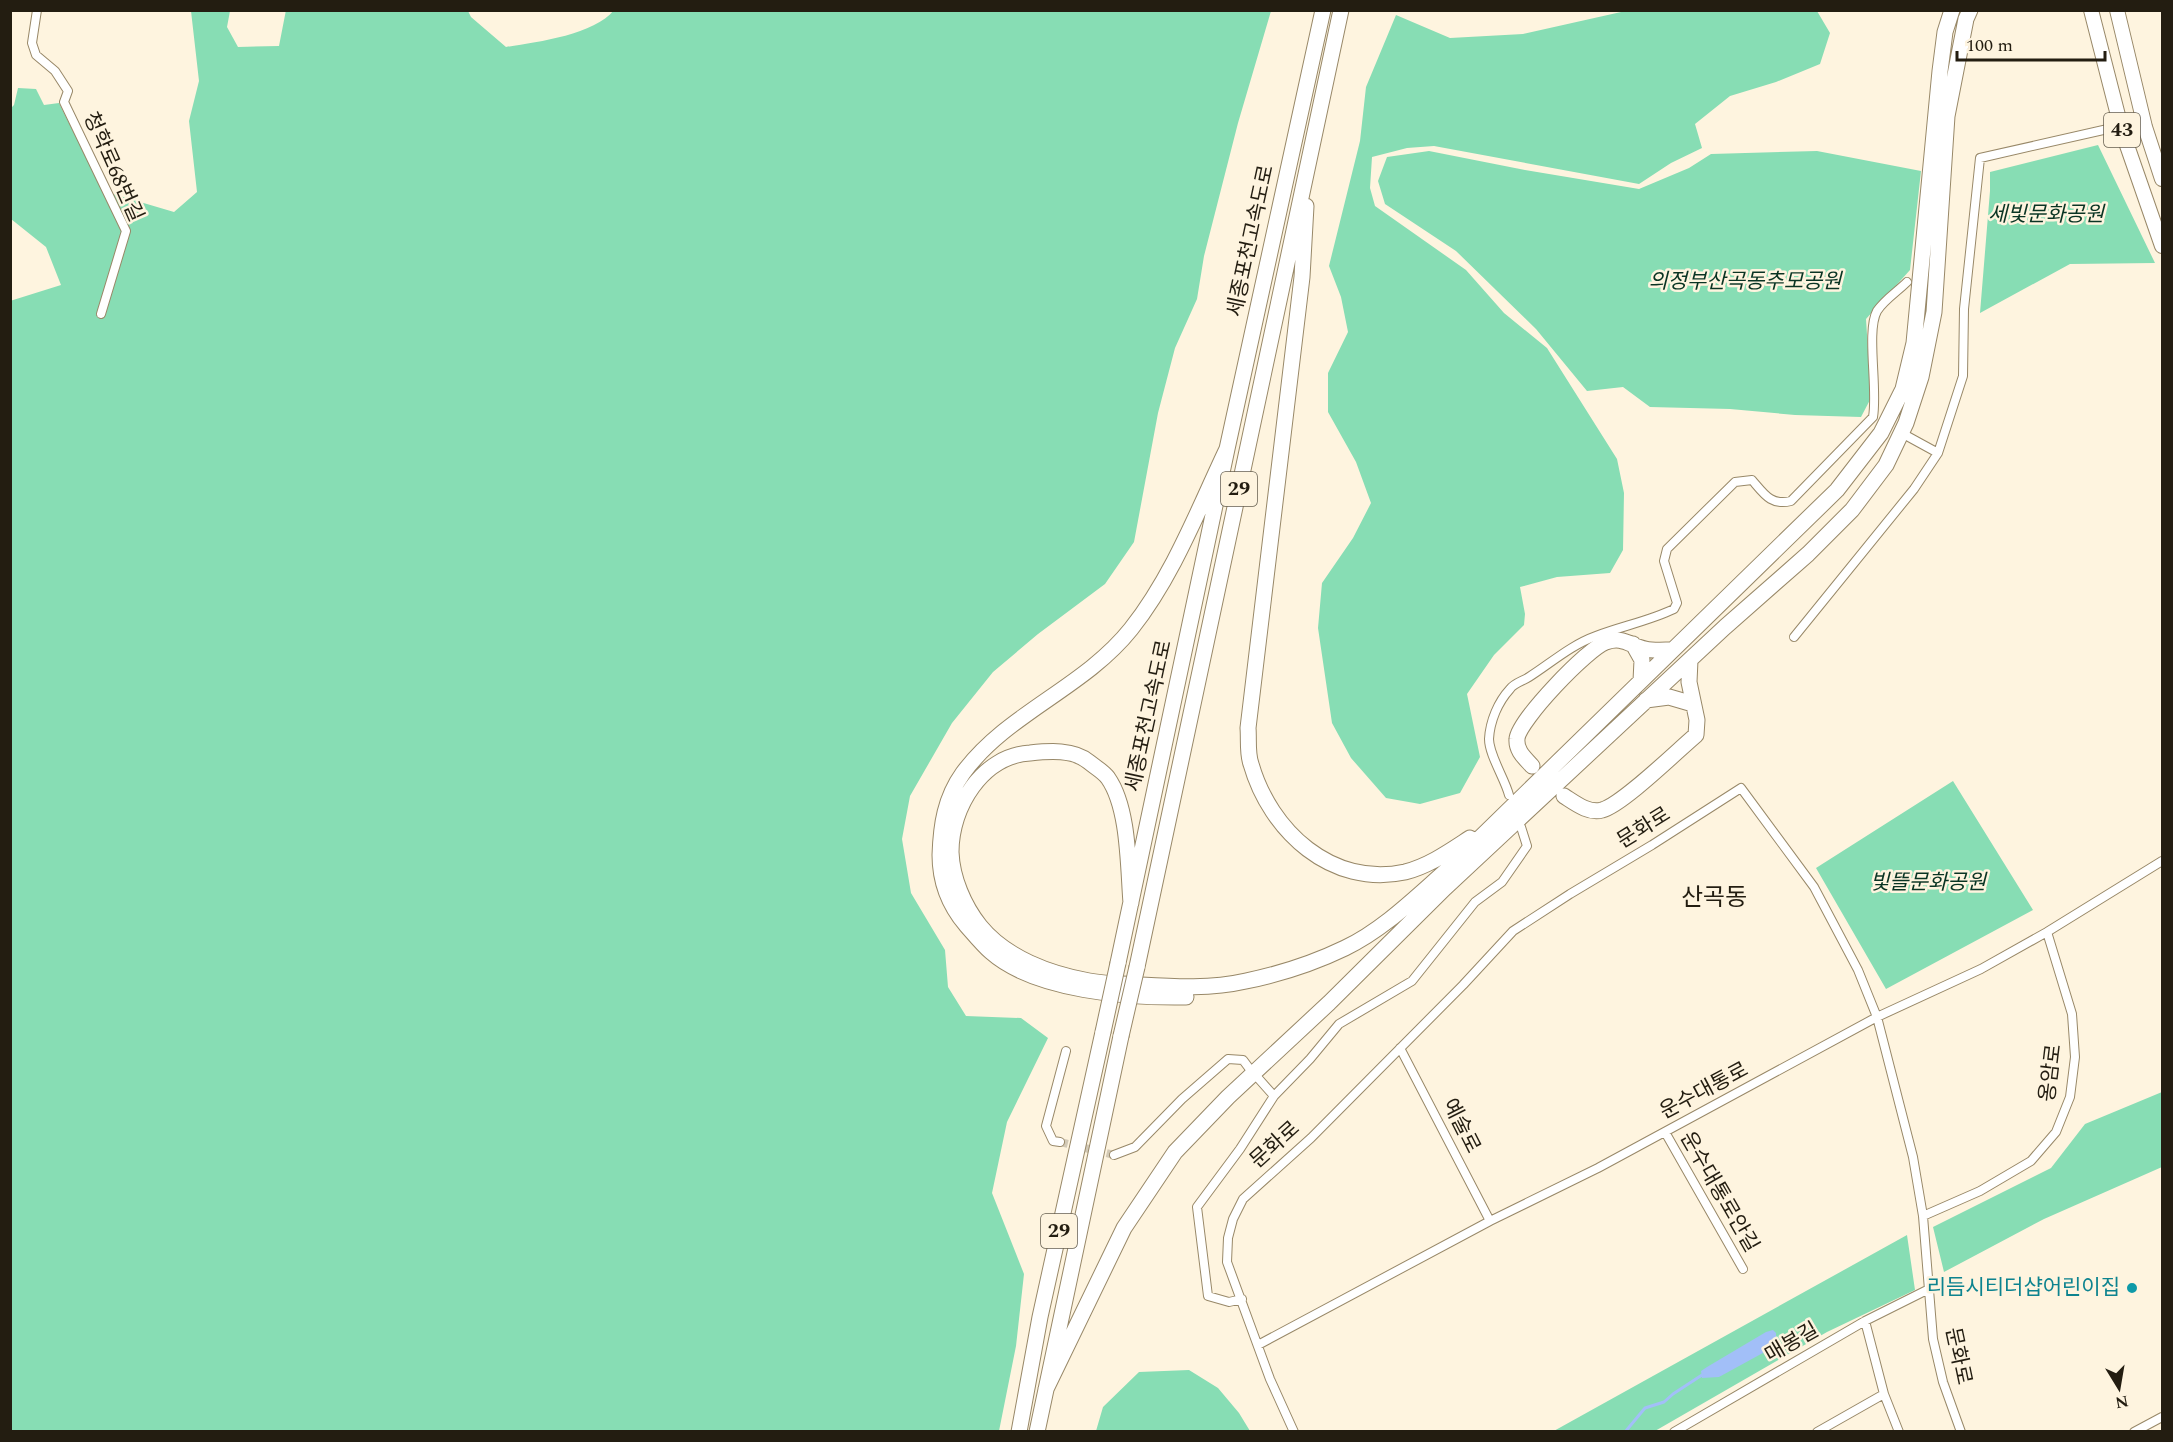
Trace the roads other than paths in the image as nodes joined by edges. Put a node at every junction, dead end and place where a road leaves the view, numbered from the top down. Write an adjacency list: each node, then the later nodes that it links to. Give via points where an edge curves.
1 (37, 10): 13 (street, 청학로68번길, via 32,43 36,55 55,71 68,91 64,102 126,231)
2 (1323, 10): 15 (highway, 세종포천고속도로 / 29)
3 (1341, 10): 9 (highway, 세종포천고속도로 / 29)
4 (1952, 10): 19 (highway, via 1940,71 1914,342 1903,389 1881,433 1837,490)
5 (1970, 10): 20 (highway, via 1947,116 1934,312 1921,377 1906,423 1886,465 1852,510)
6 (2091, 10): 8 (main road, 43)
7 (2117, 10): 10 (main road, 43, via 2145,127)
8 (2121, 126): 11 (main road, 43); 16 (street, via 1980,158 1964,309 1963,376)
9 (1309, 155): 27 (highway, via 1302,277 1248,728 1250,763 1264,799 1282,826 1317,857 1345,869 1372,874 1404,872 1455,848); 49 (highway, 세종포천고속도로 / 29, bridge)
10 (2163, 179)
11 (2163, 246)
12 (1907, 282): 25 (street, via 1878,310 1872,326 1877,419 1791,501 1782,504 1769,500 1752,480 1735,482 1667,549 1664,561 1677,603 1674,609 1580,642 1511,686 1497,706 1489,740)
13 (101, 314)
14 (1907, 436): 16 (street)
15 (1227, 449): 30 (highway, via 1157,593 1130,630 1075,682 986,747 962,774 945,806 940,833 940,868 955,911 992,953 1020,970 1074,988 1155,997 1206,996 1239,993 1320,969 1365,947); 31 (highway, 세종포천고속도로 / 29)
16 (1938, 453): 17 (street, via 1914,489)
17 (1794, 637)
18 (1633, 644): 19 (highway, via 1646,650); 21 (highway, via 1642,660); 24 (highway, via 1621,639 1603,642 1536,706 1516,738 1519,752)
19 (1672, 650): 21 (highway)
20 (1690, 660): 22 (highway); 23 (highway)
21 (1641, 681): 27 (highway)
22 (1646, 700): 23 (highway, via 1669,697); 30 (highway)
23 (1693, 704): 26 (highway, via 1696,735 1621,800 1591,811)
24 (1532, 766)
25 (1509, 795)
26 (1564, 796)
27 (1502, 816): 31 (highway, via 1447,870 1389,919 1347,947 1293,969 1245,982 1190,988 1090,981 1025,961 1000,944 981,927 965,903 951,852 956,820 968,792 1000,762 1022,753 1056,751 1085,758 1107,777 1123,813)
28 (1521, 827): 38 (street, via 1527,846 1502,882 1475,902 1412,981 1339,1024)
29 (2163, 861): 32 (street, 운수대통로)
30 (1445, 888): 49 (highway, via 1175,1152 1124,1228)
31 (1131, 903): 53 (highway, 세종포천고속도로 / 29, bridge, via 1040,1317)
32 (2047, 932): 33 (street, 운수대통로, via 1981,969); 42 (street, 옹암로, via 2072,1014 2075,1058 2070,1097 2056,1132 2031,1161 1980,1191)
33 (1877, 1017): 34 (street, 문화로, via 1858,970 1814,887 1741,788 1514,931); 39 (street, 운수대통로); 42 (street, 문화로, via 1913,1157)
34 (1400, 1048): 43 (street, 예술로); 46 (street, 문화로, via 1311,1138 1243,1199 1228,1238 1227,1262)
35 (1066, 1051): 40 (street, via 1046,1126 1053,1141)
36 (1249, 1068): 41 (street, via 1243,1060 1228,1059 1135,1148)
37 (1258, 1078): 38 (street)
38 (1274, 1096): 46 (street, via 1197,1207 1208,1296 1229,1302)
39 (1665, 1132): 43 (street, 운수대통로); 44 (street, 운수대통로안길)
40 (1060, 1142)
41 (1114, 1155)
42 (1923, 1216): 45 (street, 문화로)
43 (1490, 1221): 48 (street, 운수대통로)
44 (1743, 1269)
45 (1929, 1289): 47 (street, 매봉길); 59 (street, 문화로, via 1943,1382)
46 (1242, 1299): 48 (street, 문화로)
47 (1865, 1321): 50 (street); 52 (street, 매봉길)
48 (1258, 1345): 55 (street, 문화로)
49 (1046, 1389): 54 (highway, 세종포천고속도로 / 29)
50 (1884, 1394): 57 (street); 58 (street)
51 (2163, 1417): 60 (street)
52 (1686, 1428): 56 (street, 매봉길)
53 (1019, 1431)
54 (1037, 1431)
55 (1294, 1431)
56 (1674, 1431)
57 (1818, 1431)
58 (1899, 1431)
59 (1961, 1431)
60 (2134, 1431)

